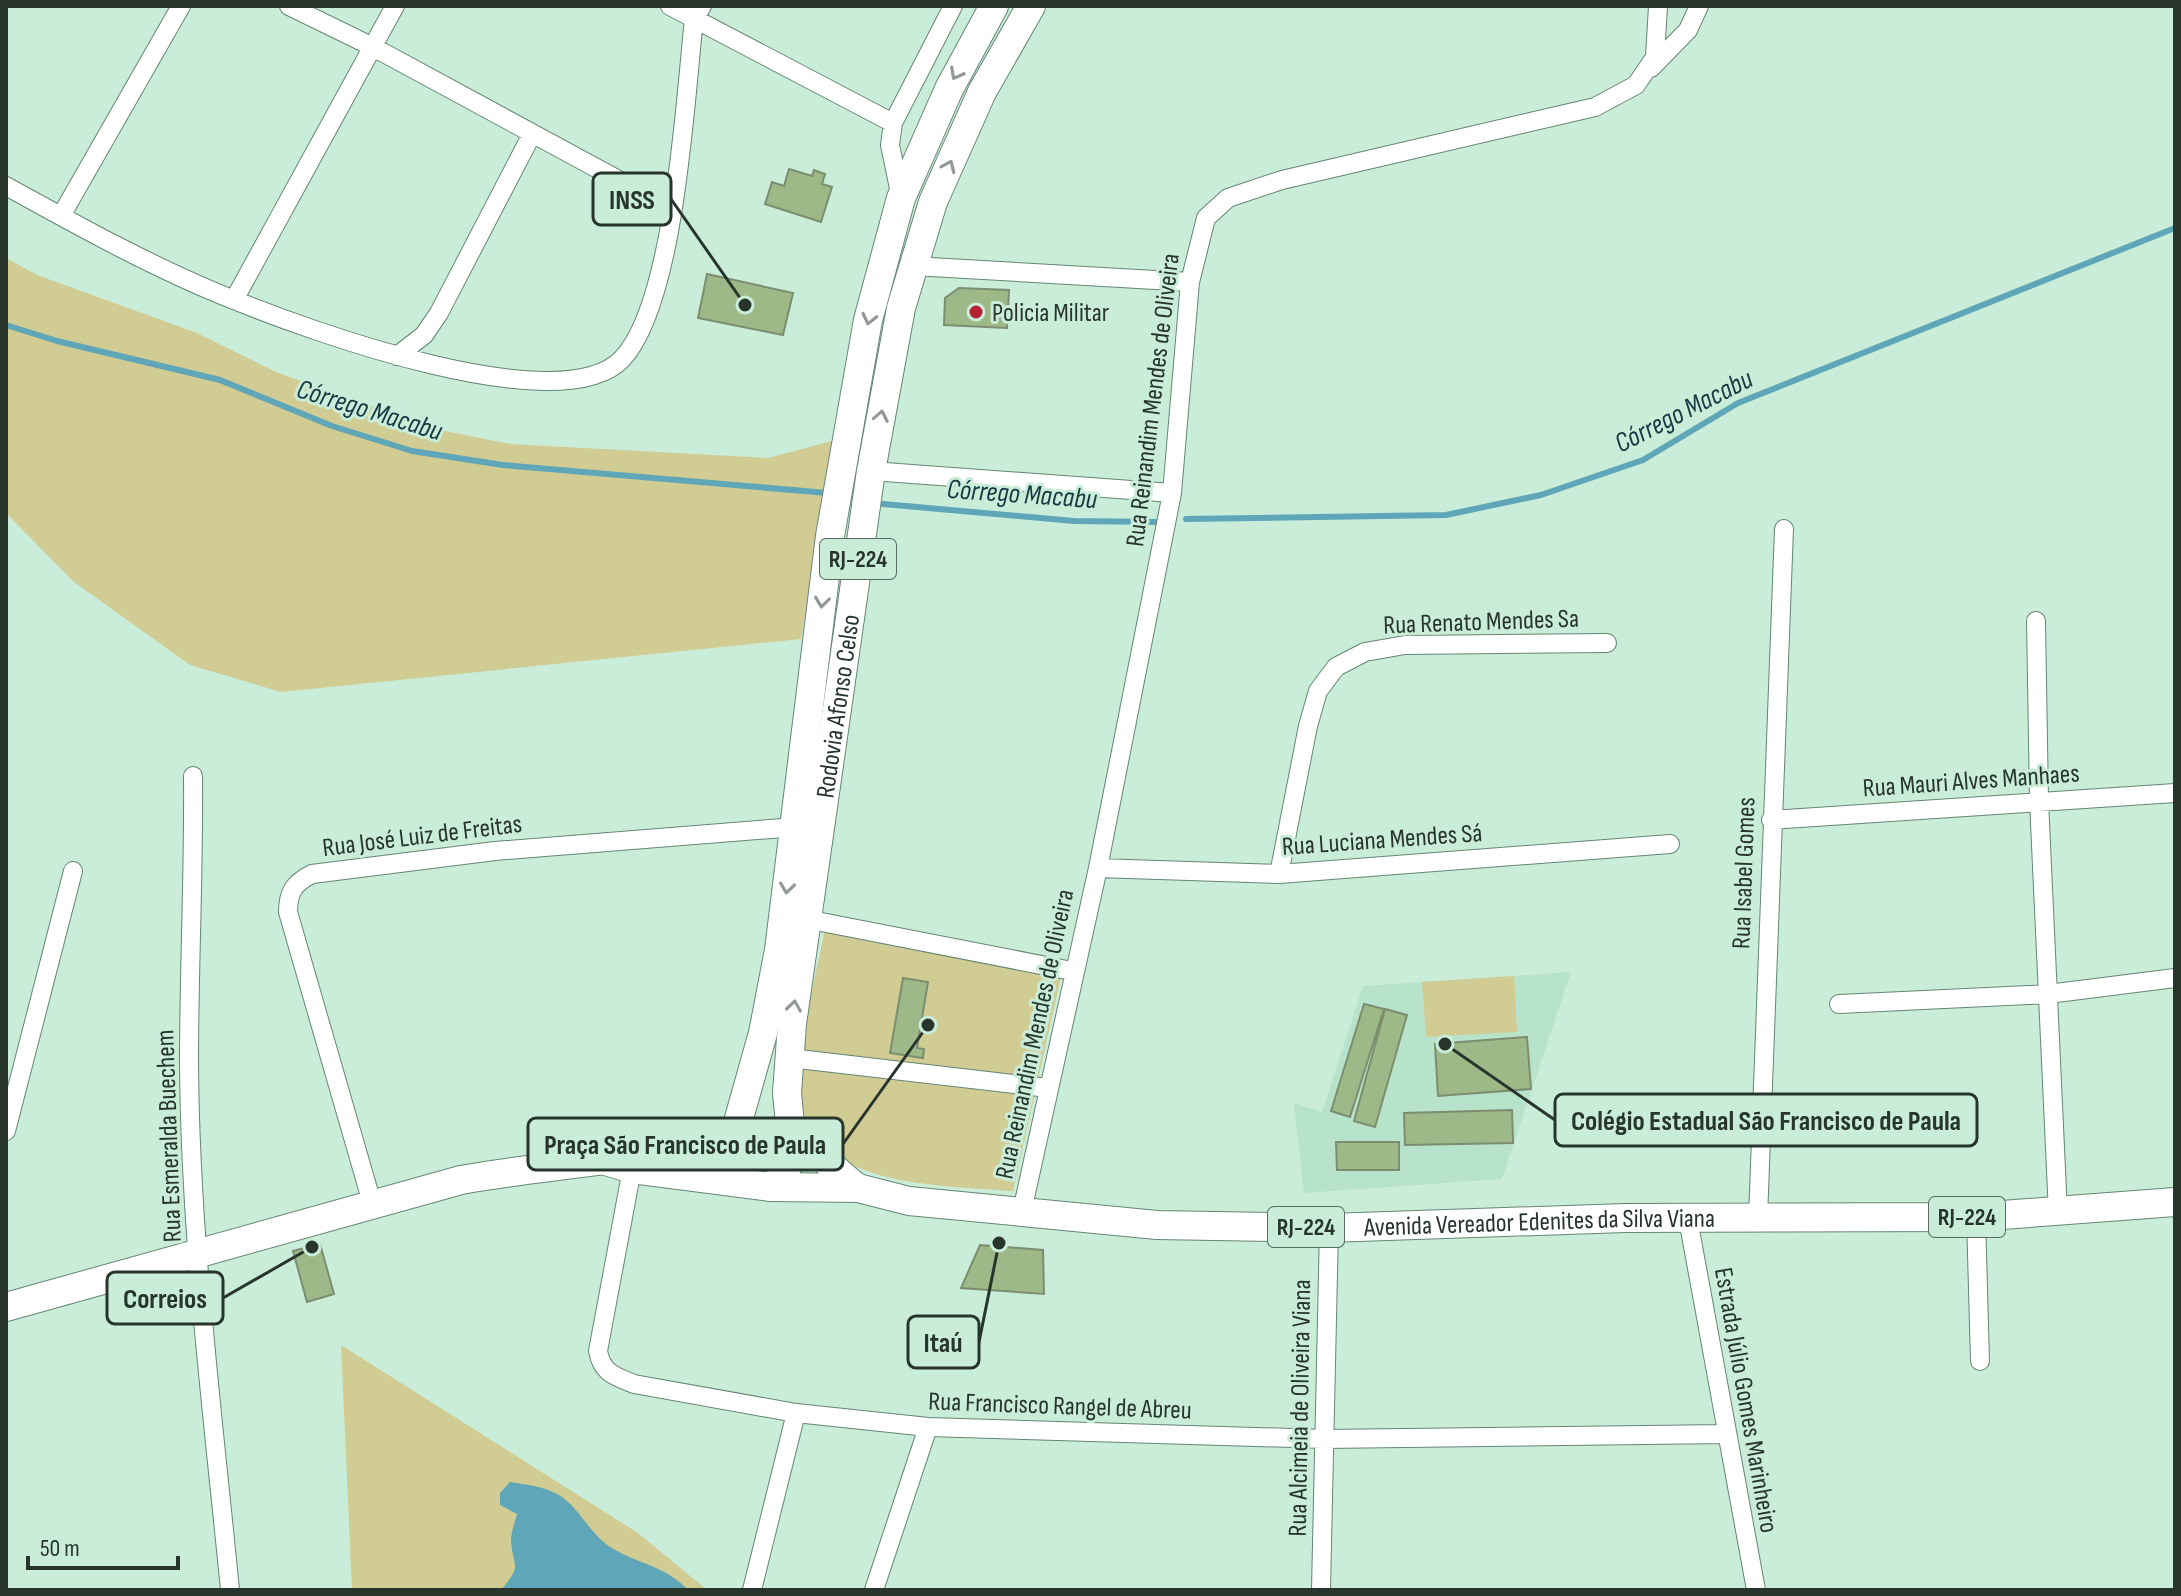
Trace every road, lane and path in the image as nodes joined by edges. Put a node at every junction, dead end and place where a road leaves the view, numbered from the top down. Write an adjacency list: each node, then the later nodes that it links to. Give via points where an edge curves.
1 (181, 6): 18 (street)
2 (289, 6): 11 (street)
3 (395, 6): 11 (street)
4 (670, 6): 10 (street)
5 (953, 6): 13 (street)
6 (994, 6): 16 (main road, Rodovia Afonso Celso / RJ-224, one-way to 16, via 949,89)
7 (1031, 6): 19 (main road, Rodovia Afonso Celso / RJ-224, one-way to 7, via 933,202 982,92)
8 (1658, 6): 12 (street, via 1655,57)
9 (1699, 6): 12 (street, Rua Reinandim Mendes de Oliveira, via 1688,30)
10 (698, 13): 13 (street); 17 (street)
11 (373, 47): 14 (street); 21 (street)
12 (1638, 82): 20 (street, Rua Reinandim Mendes de Oliveira, via 1595,107 1282,180 1228,198 1206,218)
13 (893, 123): 16 (street, via 890,145)
14 (532, 134): 17 (street); 22 (street, via 439,313 424,335)
15 (6, 186): 18 (street)
16 (901, 198): 32 (main road, Rodovia Afonso Celso / RJ-224, one-way to 32, via 868,320 830,536)
17 (672, 209): 22 (street, via 653,304 641,334 607,372 579,381 520,382)
18 (61, 216): 21 (street)
19 (913, 266): 20 (street); 23 (main road, Rodovia Afonso Celso / RJ-224, one-way to 19)
20 (1190, 282): 24 (street, Rua Reinandim Mendes de Oliveira)
21 (234, 300): 22 (street)
22 (397, 356)
23 (871, 471): 24 (street); 37 (main road, Rodovia Afonso Celso / RJ-224)
24 (1172, 493): 34 (street, Rua Reinandim Mendes de Oliveira)
25 (1784, 529): 31 (street, Rua Isabel Gomes)
26 (2036, 621): 30 (street)
27 (1607, 643): 36 (street, Rua Renato Mendes Sa, via 1405,645 1365,652 1336,667 1318,691 1308,726)
28 (193, 776): 59 (street, Rua Esmeralda Buechem, via 189,1062)
29 (2175, 793): 30 (street, Rua Mauri Alves Manhaes)
30 (2039, 801): 31 (street, Rua Mauri Alves Manhaes); 40 (street)
31 (1771, 820): 56 (street, Rua Isabel Gomes)
32 (795, 827): 45 (main road, Rodovia Afonso Celso / RJ-224, one-way to 45, via 763,1033); 52 (street, Rua José Luiz de Freitas, via 495,851 312,874 297,882 288,897 288,912)
33 (1670, 844): 36 (street, Rua Luciana Mendes Sá)
34 (1098, 868): 36 (street, Rua Luciana Mendes Sá); 38 (street, Rua Reinandim Mendes de Oliveira)
35 (73, 871): 44 (street)
36 (1279, 874)
37 (806, 919): 38 (street); 42 (main road, Rodovia Afonso Celso / RJ-224, one-way to 37)
38 (1072, 971): 43 (street, Rua Reinandim Mendes de Oliveira)
39 (2175, 978): 40 (street)
40 (2048, 994): 41 (street); 54 (street)
41 (1839, 1004)
42 (790, 1058): 43 (street); 46 (main road, Rodovia Afonso Celso / RJ-224)
43 (1048, 1088): 53 (street, Rua Reinandim Mendes de Oliveira)
44 (6, 1131)
45 (734, 1136): 46 (main road, Avenida Vereador Edenites da Silva Viana); 47 (main road, Avenida Vereador Edenites da Silva Viana); 49 (main road, Rodovia Afonso Celso / RJ-224, via 735,1164)
46 (792, 1139): 49 (main road, Rodovia Afonso Celso, via 789,1166); 50 (main road, Avenida Vereador Edenites da Silva Viana)
47 (599, 1159): 48 (main road, Avenida Vereador Edenites da Silva Viana); 52 (main road, Avenida Vereador Edenites da Silva Viana, via 461,1180)
48 (632, 1169): 49 (main road, Avenida Vereador Edenites da Silva Viana); 62 (street, Rua Francisco Rangel de Abreu, via 598,1351 601,1366 634,1384)
49 (761, 1186): 50 (main road, Avenida Vereador Edenites da Silva Viana)
50 (858, 1188): 53 (main road, Avenida Vereador Edenites da Silva Viana / RJ-224, via 909,1201)
51 (2175, 1202): 54 (main road, Avenida Vereador Edenites da Silva Viana / RJ-224)
52 (372, 1203): 59 (main road, Avenida Vereador Edenites da Silva Viana)
53 (1022, 1211): 58 (main road, Avenida Vereador Edenites da Silva Viana / RJ-224, via 1157,1225)
54 (2058, 1213): 55 (main road, Avenida Vereador Edenites da Silva Viana / RJ-224)
55 (1976, 1217): 56 (main road, Avenida Vereador Edenites da Silva Viana / RJ-224); 61 (street)
56 (1758, 1218): 57 (main road, Avenida Vereador Edenites da Silva Viana / RJ-224)
57 (1688, 1219): 58 (main road, Avenida Vereador Edenites da Silva Viana / RJ-224); 64 (street, Estrada Júlio Gomes Marinheiro)
58 (1329, 1228): 65 (street, Rua Alcimeia de Oliveira Viana)
59 (197, 1254): 60 (main road, Avenida Vereador Edenites da Silva Viana); 66 (street, Rua Esmeralda Buechem)
60 (6, 1307)
61 (1980, 1361)
62 (796, 1413): 63 (street, Rua Francisco Rangel de Abreu); 67 (street)
63 (928, 1427): 65 (street, Rua Francisco Rangel de Abreu); 68 (street)
64 (1726, 1434): 65 (street, Rua Francisco Rangel de Abreu); 70 (street, Estrada Júlio Gomes Marinheiro)
65 (1324, 1439): 69 (street, Rua Alcimeia de Oliveira Viana)
66 (230, 1590)
67 (752, 1590)
68 (874, 1590)
69 (1321, 1590)
70 (1756, 1590)

